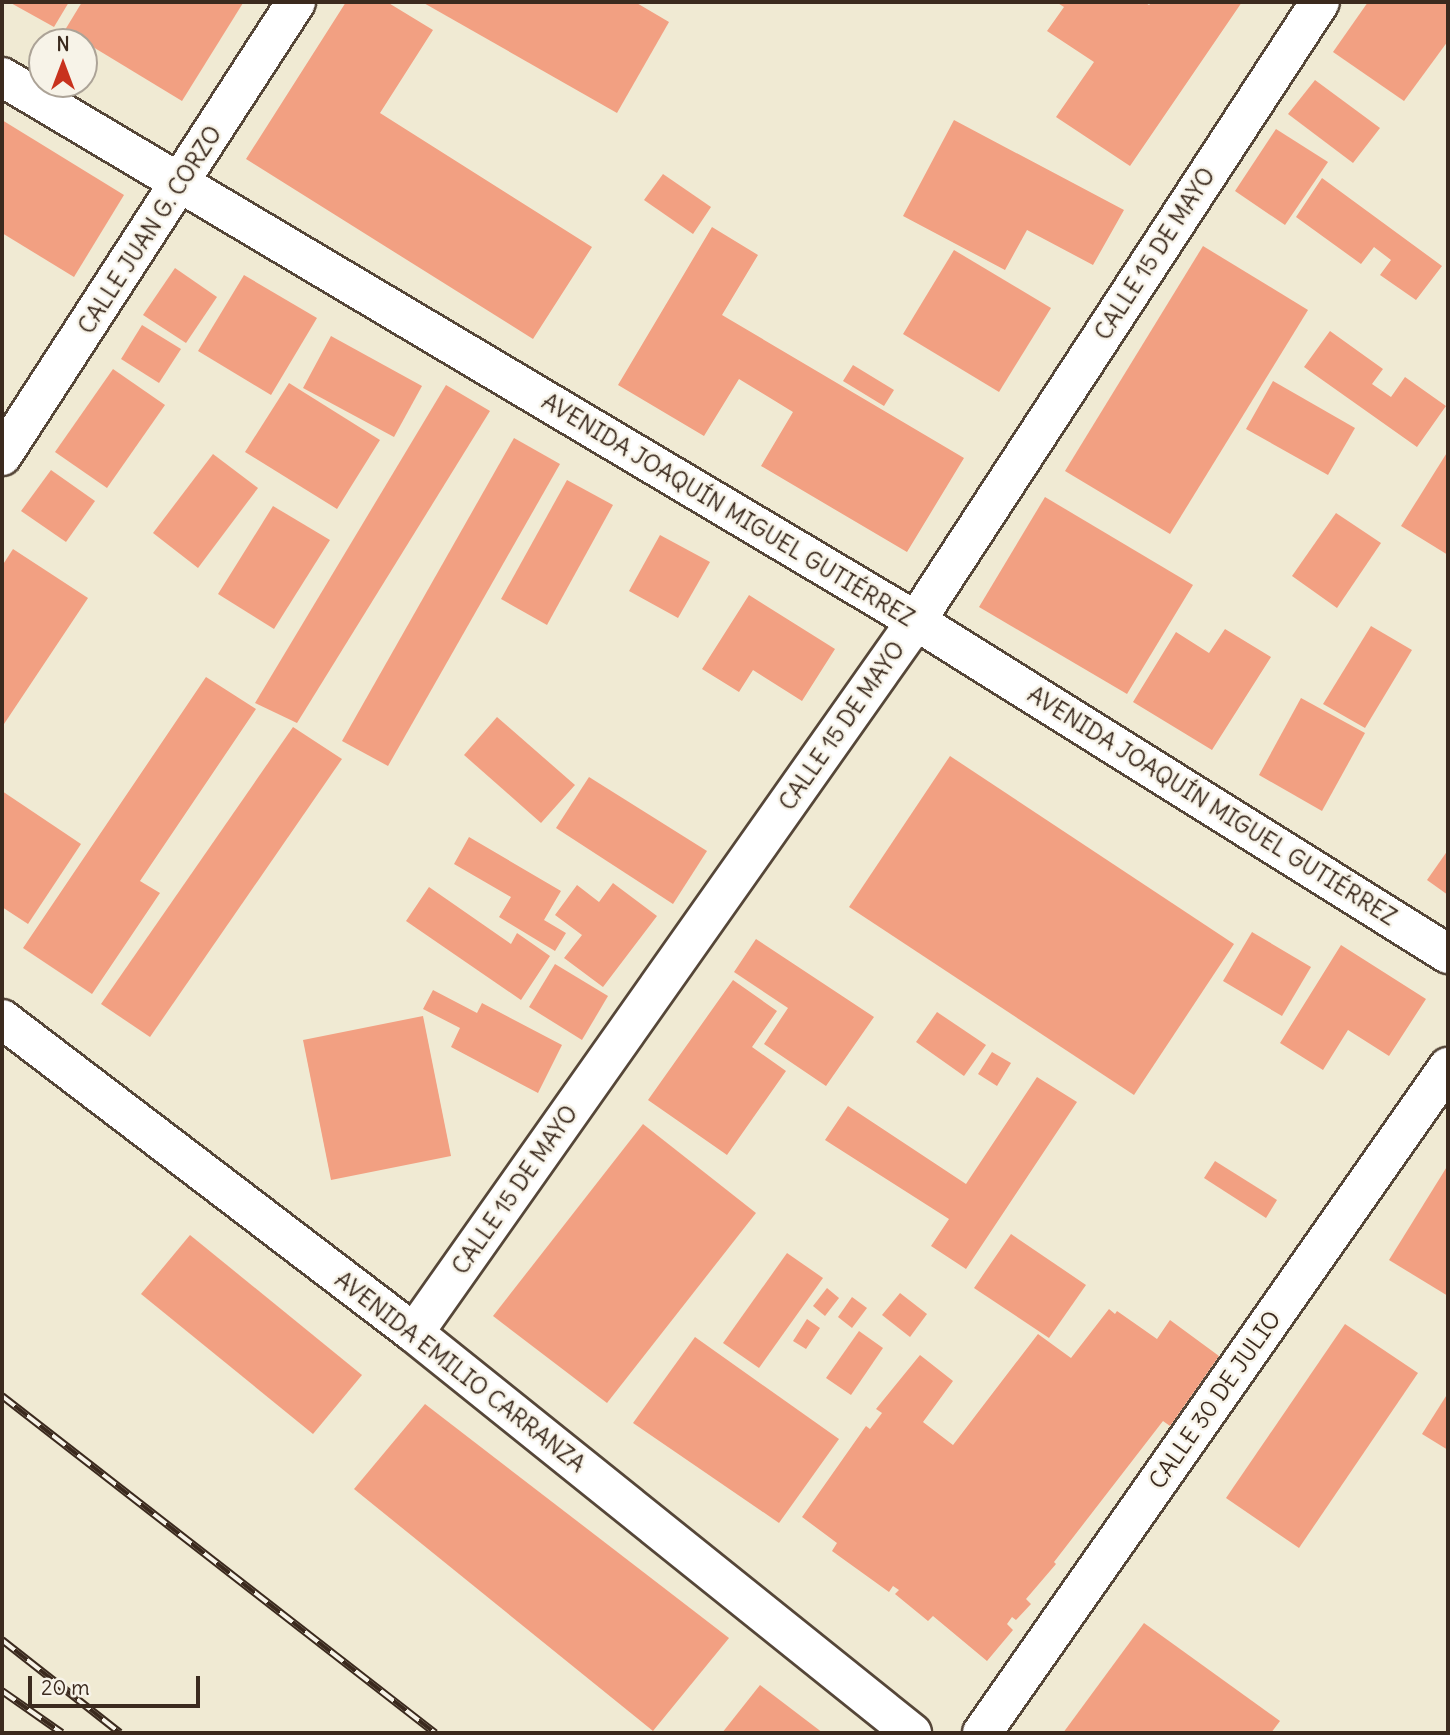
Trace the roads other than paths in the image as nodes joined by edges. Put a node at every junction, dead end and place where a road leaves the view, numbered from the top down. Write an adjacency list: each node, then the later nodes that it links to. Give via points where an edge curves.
1 (296, 2): 4 (street, CALLE JUAN G. CORZO)
2 (1320, 2): 6 (street, CALLE 15 DE MAYO)
3 (2, 77): 4 (street, AVENIDA JOAQUÍN MIGUEL GUTIÉRREZ)
4 (180, 185): 5 (street, CALLE JUAN G. CORZO); 6 (street, AVENIDA JOAQUÍN MIGUEL GUTIÉRREZ)
5 (2, 456)
6 (916, 621): 7 (street, AVENIDA JOAQUÍN MIGUEL GUTIÉRREZ); 10 (street, CALLE 15 DE MAYO)
7 (1448, 954)
8 (2, 1019): 10 (street, AVENIDA EMILIO CARRANZA)
9 (1448, 1067): 12 (street, CALLE 30 DE JULIO)
10 (414, 1333): 11 (street, AVENIDA EMILIO CARRANZA)
11 (912, 1733)
12 (982, 1733)

